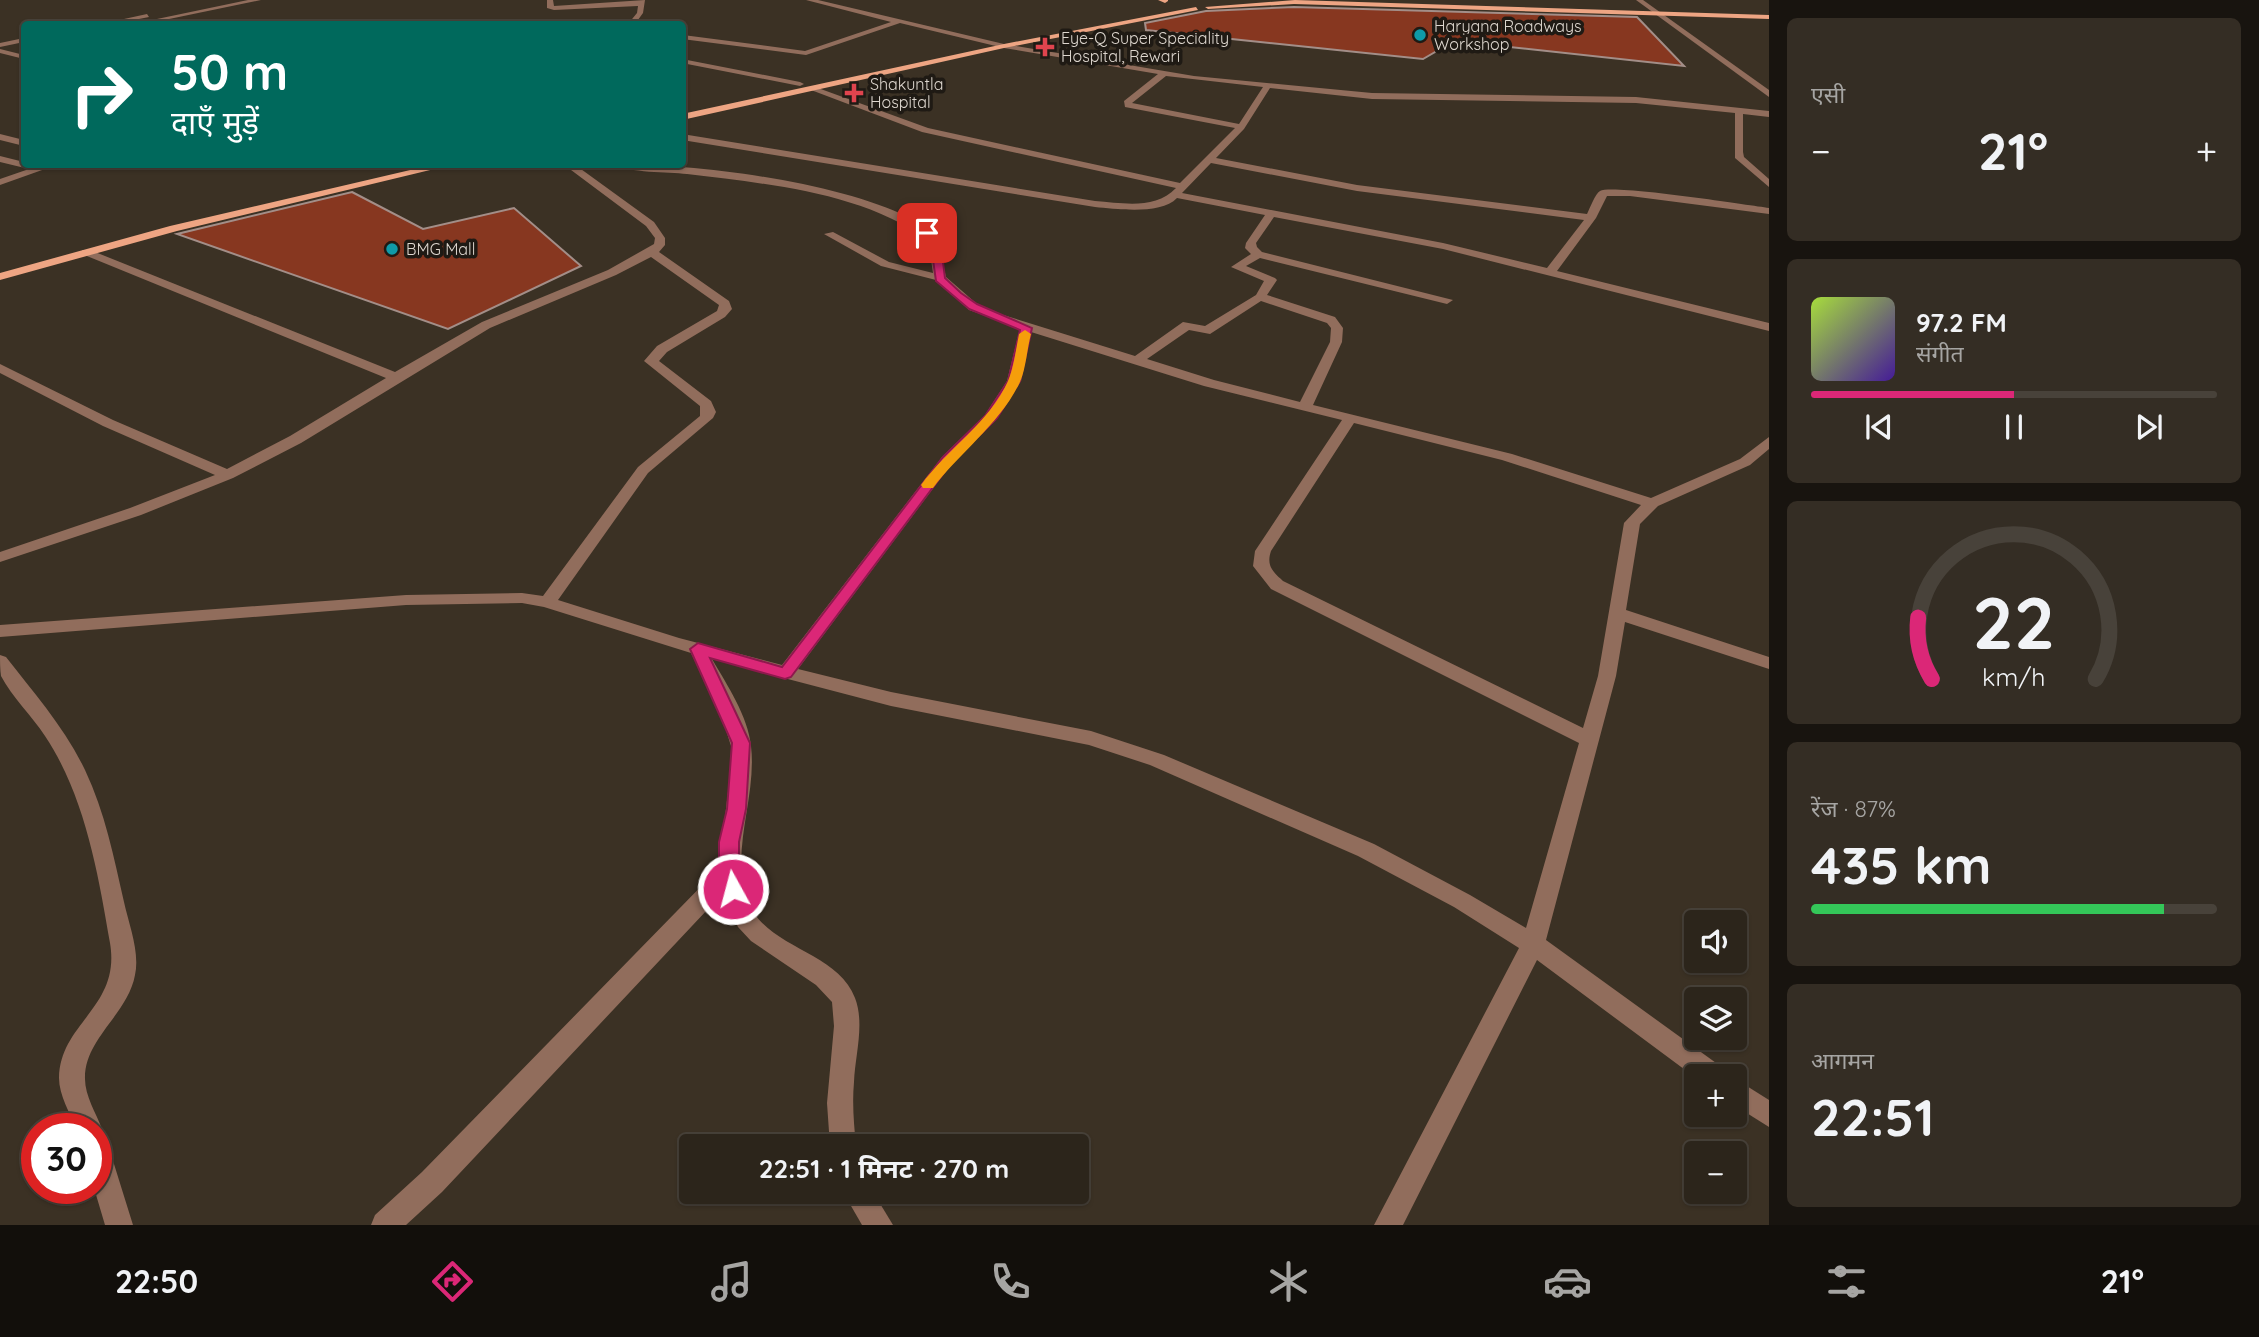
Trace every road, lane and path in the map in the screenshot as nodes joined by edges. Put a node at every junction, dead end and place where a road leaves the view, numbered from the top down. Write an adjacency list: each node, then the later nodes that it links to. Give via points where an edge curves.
1 (226, 0): 13 (street)
2 (258, 0): 14 (street)
3 (550, 0): 7 (street, via 554,8)
4 (809, 0): 16 (street)
5 (1363, 0): 11 (main road)
6 (1639, 0): 11 (street)
7 (641, 2): 15 (street)
8 (1166, 2): 10 (main road); 19 (main road)
9 (1205, 4): 10 (main road); 11 (main road, via 1294,2)
10 (1196, 9): 20 (main road)
11 (1657, 13): 12 (main road); 29 (street)
12 (1769, 18)
13 (120, 21)
14 (151, 21)
15 (634, 21)
16 (900, 21): 17 (street, via 806,53); 19 (street)
17 (686, 37)
18 (21, 41): 22 (street)
19 (990, 43): 20 (street); 26 (main road)
20 (1004, 46): 25 (street); 28 (main road)
21 (21, 47): 22 (street)
22 (0, 50): 23 (street)
23 (21, 56)
24 (686, 62): 26 (street)
25 (1165, 73): 27 (street); 34 (street, via 1128,106)
26 (800, 84): 30 (main road)
27 (1268, 87): 31 (street, via 1382,96 1636,100); 34 (street)
28 (815, 90): 33 (main road); 50 (street, via 925,130)
29 (1769, 94)
30 (686, 109)
31 (1739, 110): 32 (street); 49 (street, via 1738,152)
32 (1769, 114)
33 (686, 116)
34 (1241, 127): 39 (street)
35 (0, 137): 37 (street)
36 (686, 138): 50 (street, via 1095,204 1154,205 1169,201)
37 (21, 142)
38 (0, 159): 40 (street)
39 (1209, 160): 50 (street); 53 (street, via 1357,188)
40 (21, 164)
41 (36, 168): 47 (street)
42 (43, 168): 47 (street)
43 (403, 168): 58 (main road, via 248,202)
44 (433, 168): 55 (main road)
45 (573, 168): 56 (street, via 650,224 660,238)
46 (647, 168): 61 (street, via 792,188 894,214 933,239)
47 (40, 169): 48 (street)
48 (0, 182)
49 (1769, 184)
50 (1179, 191): 52 (street)
51 (1769, 211): 53 (street, via 1611,192 1601,195)
52 (1272, 213): 57 (street, via 1251,243); 59 (street)
53 (1591, 218): 59 (street)
54 (829, 234): 61 (street, via 885,264)
55 (86, 252): 60 (main road); 68 (street)
56 (652, 252): 68 (street, via 488,324); 75 (street, via 725,304 721,314 662,349 651,361 706,404 709,412 643,470)
57 (1258, 254): 62 (street, via 1237,267 1271,280); 63 (street)
58 (0, 267)
59 (1550, 272): 64 (street)
60 (0, 277)
61 (940, 278): 65 (street, via 973,307)
62 (1260, 297): 66 (street, via 1206,331 1187,325); 69 (street, via 1331,320 1337,328 1336,342)
63 (1447, 300)
64 (1769, 327)
65 (1026, 328): 66 (street); 81 (street, via 1014,381 990,418 947,460)
66 (1136, 361): 69 (street)
67 (0, 368): 72 (street, via 108,423)
68 (396, 377): 72 (street)
69 (1306, 406): 70 (street)
70 (1351, 418): 73 (street, via 1507,457); 82 (street, via 1264,551 1262,571 1277,585)
71 (1769, 441): 73 (street, via 1745,462)
72 (228, 475): 74 (street)
73 (1651, 503): 76 (street, via 1632,523)
74 (0, 557)
75 (547, 602): 77 (street, via 446,597); 78 (street)
76 (1616, 613): 80 (street); 82 (street, via 1607,676)
77 (0, 631)
78 (698, 649): 81 (street); 83 (street, via 741,743)
79 (0, 661): 87 (street, via 57,737 75,770 104,858 118,932 124,973 120,991 77,1051 73,1068 72,1081)
80 (1769, 663)
81 (785, 673): 84 (street, via 1091,738 1157,760 1366,850)
82 (1587, 739): 84 (street)
83 (729, 872): 89 (street, via 737,905 752,928 783,954 833,984 843,997); 93 (street, via 432,1182)
84 (1533, 944): 85 (street); 95 (street)
85 (1698, 1064)
86 (1747, 1099): 88 (street)
87 (83, 1113)
88 (1769, 1115)
89 (841, 1134)
90 (112, 1202): 92 (street)
91 (865, 1204): 94 (street)
92 (119, 1225)
93 (385, 1225)
94 (879, 1225)
95 (1388, 1225)

